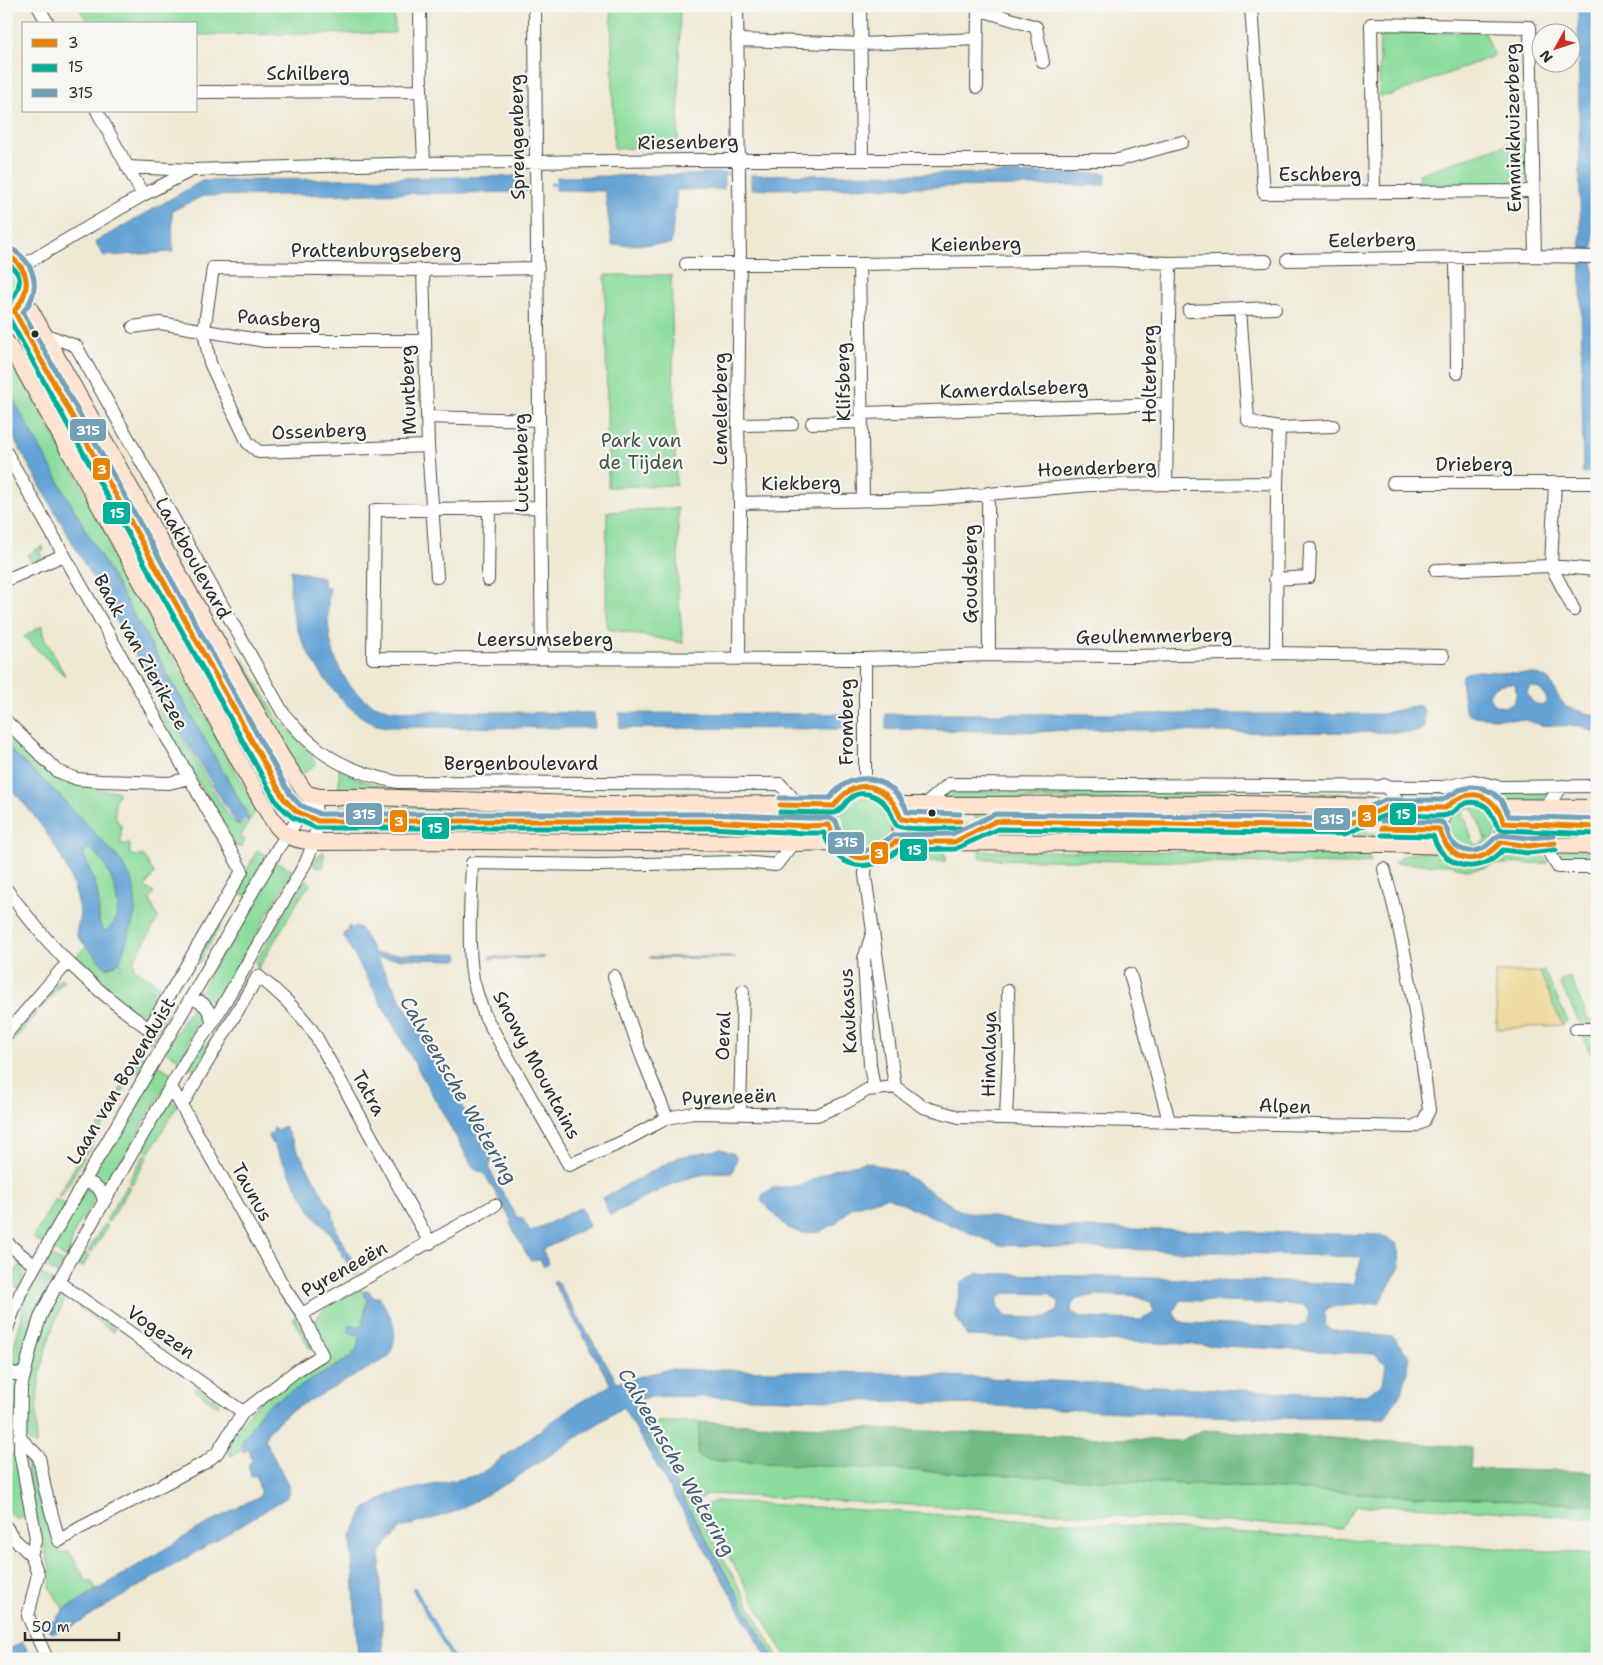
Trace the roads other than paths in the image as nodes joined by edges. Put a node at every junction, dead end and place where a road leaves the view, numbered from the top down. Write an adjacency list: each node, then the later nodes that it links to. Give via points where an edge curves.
1 (38, 6): 8 (street)
2 (420, 6): 14 (street)
3 (535, 6): 20 (street, Sprengenberg)
4 (737, 6): 10 (street, Lemelerberg)
5 (860, 6): 11 (street)
6 (1252, 6): 25 (street, Eschberg, via 1264,193)
7 (978, 8): 9 (street); 12 (street, via 1036,27)
8 (47, 22)
9 (977, 39): 11 (street); 13 (street)
10 (737, 40): 11 (street); 19 (street, Lemelerberg)
11 (861, 44): 18 (street)
12 (1044, 62)
13 (977, 88)
14 (421, 91): 15 (street, Schilberg); 21 (street)
15 (198, 92)
16 (97, 112): 22 (street)
17 (1182, 142): 18 (street, Riesenberg, via 1118,160)
18 (862, 159): 19 (street, Riesenberg)
19 (738, 160): 20 (street, Riesenberg); 33 (street, Lemelerberg)
20 (536, 162): 21 (street, Riesenberg); 39 (street, Sprengenberg)
21 (424, 164): 23 (street, Riesenberg)
22 (127, 167): 23 (street, Riesenberg); 26 (street)
23 (193, 170): 26 (street, Riesenberg)
24 (1533, 191): 25 (street, Eschberg); 25 (street, Emminkhuizerberg, via 1530,27 1371,24); 28 (street, Emminkhuizerberg)
25 (1374, 192)
26 (143, 195): 37 (street, Riesenberg)
27 (6, 254): 37 (main road)
28 (1535, 256): 29 (street, Eelerberg); 30 (street, Eelerberg)
29 (1456, 257): 31 (street, Eelerberg); 51 (street)
30 (1597, 257)
31 (1288, 260)
32 (1266, 261): 34 (street, Keienberg)
33 (740, 263): 35 (street, Keienberg); 36 (street, Keienberg); 58 (street, Lemelerberg)
34 (1170, 263): 36 (street, Keienberg, via 1107,260); 52 (street, Holterberg)
35 (686, 264)
36 (859, 264): 54 (street, Klifsberg)
37 (22, 266): 41 (main road, via 28,282)
38 (213, 268): 40 (street, Prattenburgseberg); 47 (street, Ossenberg)
39 (538, 268): 40 (street, Prattenburgseberg); 55 (street, Luttenberg)
40 (423, 270): 49 (street, Muntberg)
41 (24, 299): 45 (main road); 48 (main road, Laakboulevard)
42 (1275, 308): 43 (street)
43 (1240, 309): 44 (street); 60 (street, via 1248,420)
44 (1189, 311)
45 (6, 315)
46 (132, 327): 47 (street, Paasberg, via 160,323)
47 (204, 331): 49 (street, Paasberg, via 265,341); 61 (street, Ossenberg, via 210,363 248,443 259,452)
48 (44, 334): 91 (street, Laakboulevard, via 76,346 271,692); 97 (main road, Laakboulevard, via 281,756 307,794)
49 (425, 341): 53 (street, Muntberg)
50 (6, 342): 107 (main road, via 260,799)
51 (1457, 373)
52 (1167, 404): 54 (street, Kamerdalseberg); 67 (street, Holterberg)
53 (427, 417): 55 (street); 61 (street, Muntberg)
54 (862, 417): 56 (street, Kamerdalseberg); 69 (street, Klifsberg)
55 (539, 420): 71 (street, Luttenberg)
56 (812, 423)
57 (792, 424): 58 (street)
58 (738, 425): 70 (street, Lemelerberg)
59 (1333, 426): 60 (street)
60 (1279, 428): 64 (street)
61 (428, 446): 73 (street, Muntberg)
62 (6, 452): 75 (street, Baak van Zierikzee)
63 (1555, 482): 65 (street, Drieberg); 66 (street, Drieberg); 76 (street)
64 (1277, 483): 67 (street, Hoenderberg); 80 (street)
65 (1393, 483)
66 (1597, 483)
67 (1166, 484): 68 (street, Hoenderberg, via 1090,485)
68 (988, 494): 69 (street, Hoenderberg); 85 (street, Goudsberg)
69 (863, 500): 70 (street, Kiekberg)
70 (740, 503): 88 (street, Lemelerberg)
71 (540, 507): 72 (street); 87 (street, Luttenberg)
72 (489, 508): 73 (street); 82 (street)
73 (432, 509): 79 (street, Muntberg); 87 (street, Leersumseberg, via 375,510 373,658)
74 (1310, 548): 80 (street, via 1309,577)
75 (64, 555): 81 (street); 92 (street, Baak van Zierikzee)
76 (1551, 566): 77 (street); 78 (street); 83 (street)
77 (1436, 570)
78 (1595, 570)
79 (437, 577)
80 (1275, 579): 84 (street)
81 (6, 580)
82 (488, 580)
83 (1574, 610)
84 (1276, 653): 85 (street, Geulhemmerberg); 86 (street, Geulhemmerberg)
85 (989, 655): 89 (street, Geulhemmerberg)
86 (1443, 656)
87 (542, 658): 88 (street, Leersumseberg)
88 (739, 658): 89 (street, Leersumseberg)
89 (865, 659): 94 (street, Fromberg)
90 (6, 721): 92 (street, via 57,770 77,778 169,783)
91 (306, 740): 99 (street, Bergenboulevard, via 348,768 397,782 780,784)
92 (190, 778): 119 (street, Baak van Zierikzee)
93 (1384, 785): 95 (street, via 1446,787 1474,781 1495,786); 101 (street, via 949,784); 102 (street)
94 (864, 786): 98 (main road, via 877,788); 100 (main road, via 848,790)
95 (1563, 786): 96 (street); 106 (street)
96 (1597, 786)
97 (314, 796): 99 (main road, Bergenboulevard, via 603,804); 107 (street, Laan van Bovenduist); 108 (street, via 318,821)
98 (895, 803): 101 (main road); 110 (main road, via 901,819)
99 (798, 804): 100 (main road, Bergenboulevard)
100 (834, 806): 109 (main road, via 829,825)
101 (925, 806): 102 (main road, via 1241,804)
102 (1404, 807): 104 (main road)
103 (1498, 807): 104 (main road, via 1488,798 1473,794 1458,797); 106 (main road); 111 (main road, via 1504,823)
104 (1445, 808): 114 (main road, via 1439,829)
105 (1597, 808): 106 (main road)
106 (1543, 809)
107 (286, 835): 108 (main road); 127 (street, Laan van Bovenduist)
108 (315, 842): 112 (main road); 128 (street)
109 (835, 842): 112 (main road); 116 (main road)
110 (895, 842): 114 (main road); 116 (main road)
111 (1501, 842): 113 (main road); 114 (main road, via 1489,854 1473,859 1456,855)
112 (793, 843): 140 (street, Snowy Mountains, via 776,865 742,862 472,863 471,950 477,996 485,1016)
113 (1544, 845): 115 (main road); 117 (street, via 1558,867)
114 (1446, 846)
115 (1597, 846)
116 (865, 867): 121 (street, Kaukasus)
117 (1597, 867)
118 (1384, 869): 139 (street, Alpen, via 1412,992 1429,1110 1423,1122 1412,1127)
119 (242, 871): 122 (street, Laan van Bovenduist, via 149,1029)
120 (6, 889): 122 (street)
121 (873, 932): 133 (street, Kaukasus); 134 (street, Kaukasus, via 864,959)
122 (68, 962): 131 (street)
123 (1130, 974): 139 (street)
124 (614, 976): 138 (street)
125 (743, 991): 136 (street, Oeral)
126 (1008, 992): 137 (street, Himalaya)
127 (191, 999): 128 (street, Laan van Bovenduist, via 206,1006); 141 (street, Laan van Bovenduist)
128 (212, 1024): 132 (street, via 192,1050)
129 (1576, 1029): 130 (street)
130 (1597, 1029)
131 (6, 1034)
132 (172, 1087): 135 (street, Taunus); 142 (street)
133 (895, 1087): 134 (street, Pyreneeën); 137 (street, Alpen, via 923,1106 959,1117)
134 (874, 1089): 136 (street, Pyreneeën, via 817,1115)
135 (182, 1106): 145 (street, Tatra, via 258,976 293,1005 314,1033); 148 (street, Taunus, via 285,1290)
136 (740, 1113): 138 (street, Pyreneeën, via 693,1113)
137 (1006, 1117): 139 (street, Alpen)
138 (667, 1118): 140 (street, Pyreneeën)
139 (1169, 1121)
140 (569, 1165)
141 (83, 1182): 142 (street, Laan van Bovenduist, via 97,1186); 146 (street, Laan van Bovenduist)
142 (104, 1202): 147 (street)
143 (495, 1205): 145 (street, Pyreneeën)
144 (6, 1242): 146 (street)
145 (430, 1243): 148 (street, Pyreneeën)
146 (35, 1266): 149 (street, Laan van Bovenduist)
147 (58, 1282): 151 (street, via 41,1315); 152 (street, Vogezen)
148 (302, 1314): 152 (street, Pyreneeën, via 322,1355)
149 (6, 1331)
150 (6, 1369): 151 (street, via 14,1374)
151 (24, 1373): 153 (street)
152 (243, 1412): 153 (street, Pyreneeën, via 217,1453 206,1462 59,1541 44,1489 39,1457)
153 (19, 1437): 155 (street, via 24,1483 36,1538)
154 (6, 1527): 155 (street)
155 (31, 1555): 156 (street, via 38,1574 28,1616)
156 (48, 1659)

